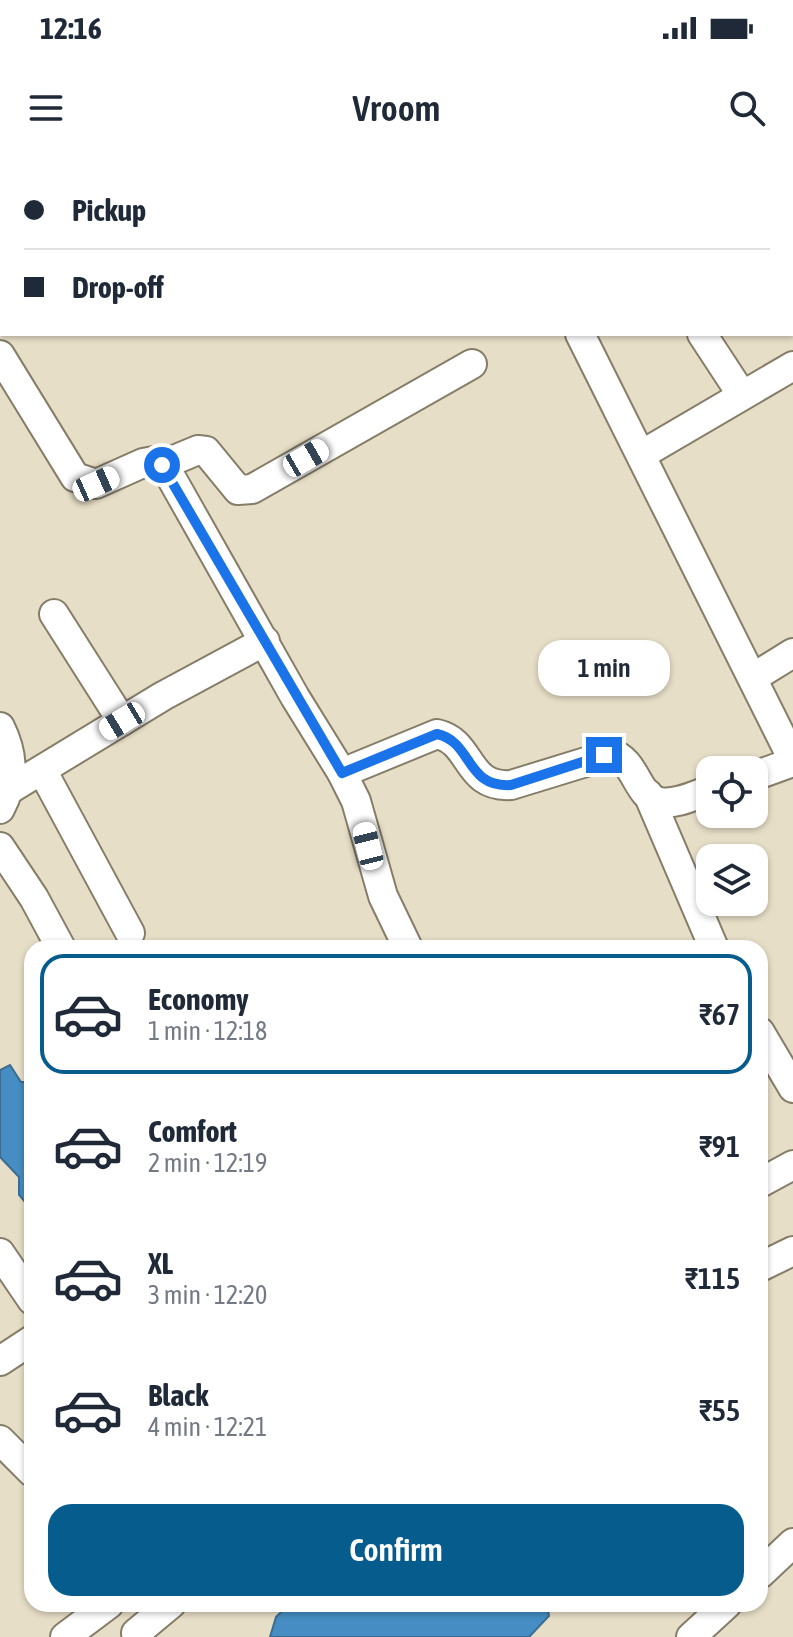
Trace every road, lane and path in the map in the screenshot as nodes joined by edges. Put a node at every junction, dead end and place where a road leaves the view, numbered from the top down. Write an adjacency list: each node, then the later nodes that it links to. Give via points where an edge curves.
1 (581, 336): 7 (street)
2 (703, 336): 6 (street)
3 (0, 355): 8 (street, via 75,477 96,484 143,463)
4 (472, 364): 8 (street, via 252,489 238,490 206,451)
5 (793, 366): 6 (street)
6 (742, 395): 7 (street)
7 (641, 455): 12 (street)
8 (162, 465): 10 (street)
9 (54, 614): 13 (street)
10 (265, 641): 13 (street); 18 (street)
11 (793, 653): 12 (street)
12 (754, 677): 15 (street)
13 (122, 721): 16 (street)
14 (0, 727): 21 (street, via 12,765)
15 (793, 761): 17 (street)
16 (42, 770): 21 (street); 23 (street)
17 (768, 771)
18 (342, 773): 19 (street, via 437,734 453,741 478,775 497,786 612,754 629,764); 25 (street, via 356,801 383,896)
19 (648, 794): 20 (street, via 662,803); 26 (street)
20 (696, 794)
21 (5, 799)
22 (0, 847): 24 (street)
23 (130, 933)
24 (57, 940)
25 (404, 940)
26 (711, 940)
27 (768, 1046): 28 (street)
28 (793, 1088)
29 (793, 1165): 30 (street)
30 (768, 1179)
31 (793, 1251): 33 (street)
32 (0, 1253): 34 (street)
33 (768, 1263)
34 (24, 1288)
35 (24, 1345): 36 (street)
36 (0, 1361)
37 (0, 1440): 38 (street)
38 (24, 1464)
39 (793, 1543): 40 (street)
40 (768, 1562)
41 (98, 1612): 46 (street)
42 (131, 1612): 45 (street)
43 (162, 1612): 45 (street)
44 (718, 1612): 47 (street)
45 (136, 1635)
46 (65, 1637)
47 (691, 1637)

